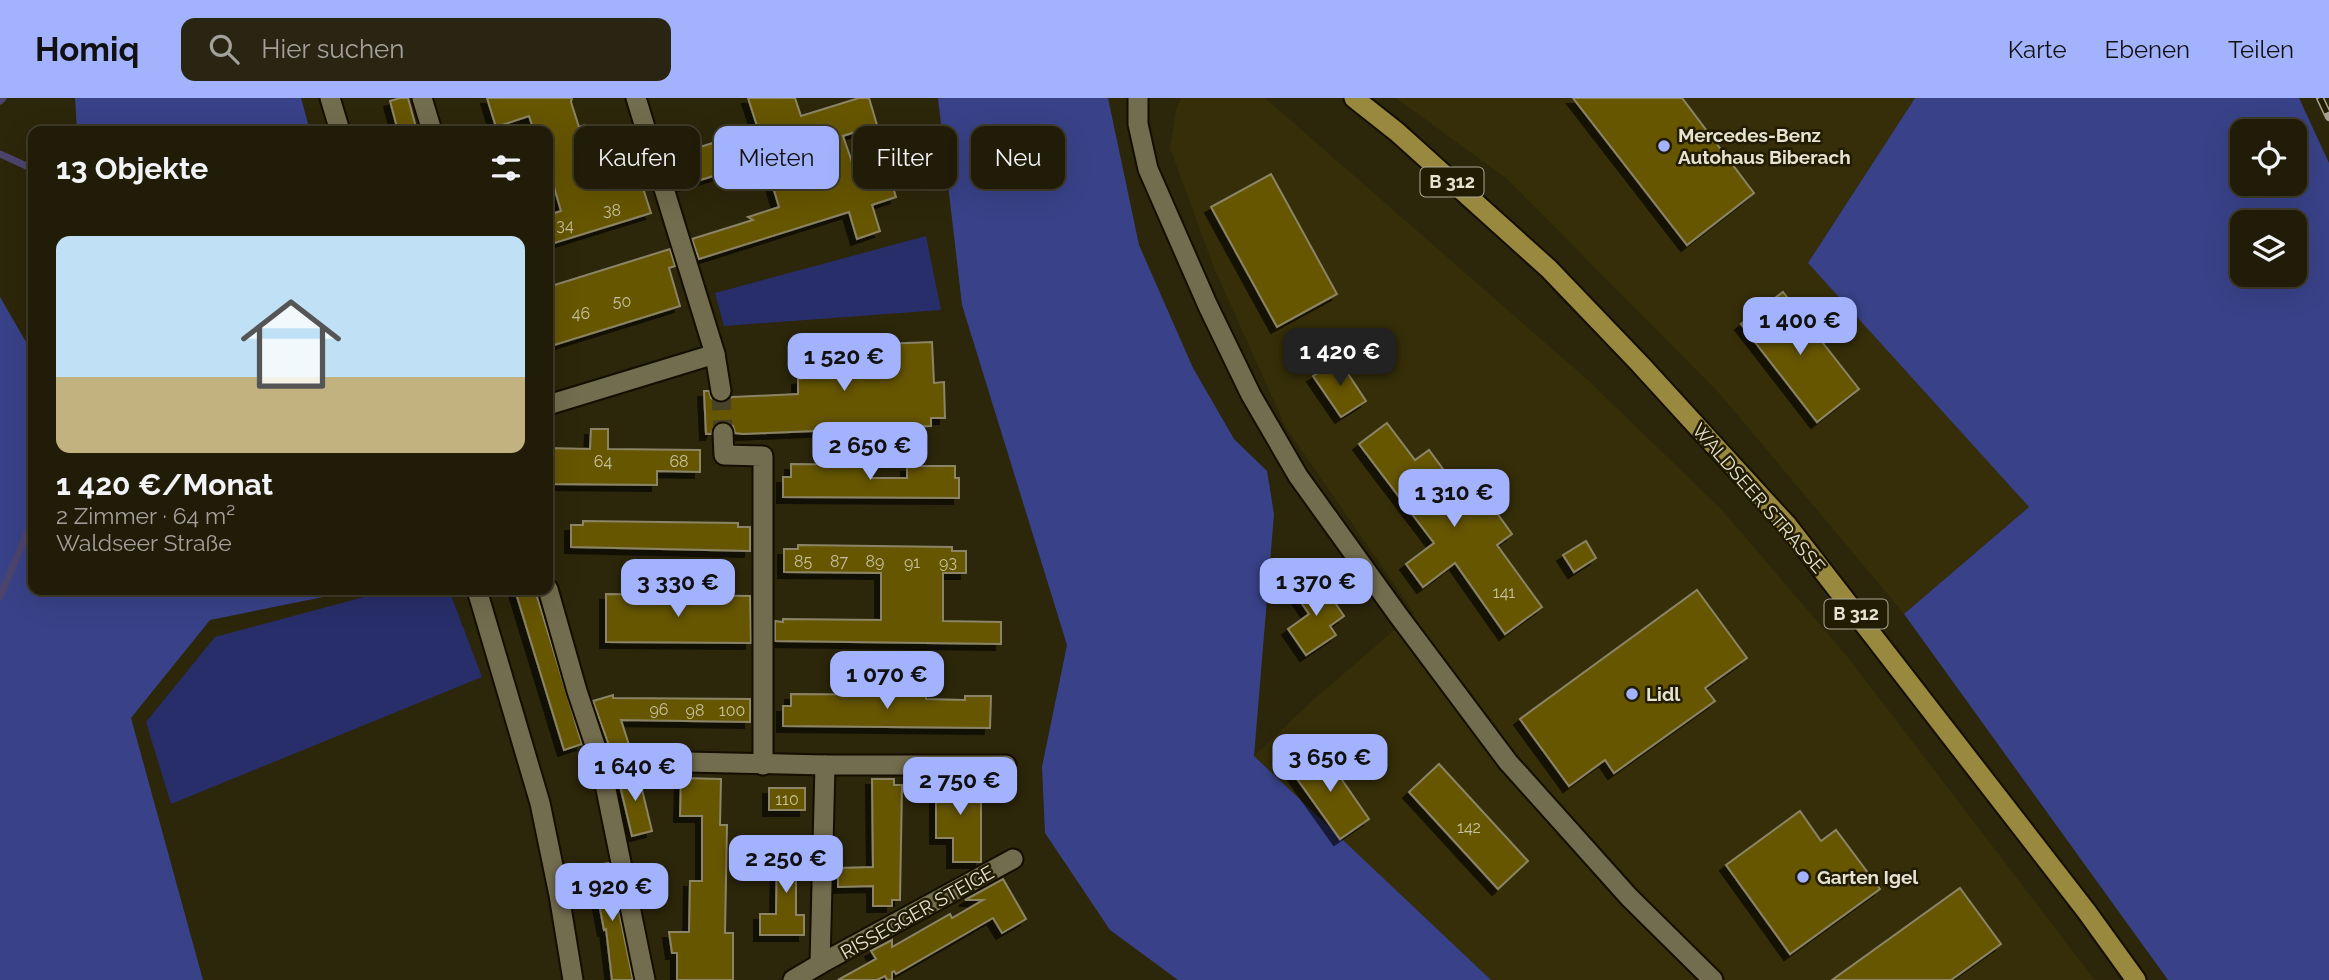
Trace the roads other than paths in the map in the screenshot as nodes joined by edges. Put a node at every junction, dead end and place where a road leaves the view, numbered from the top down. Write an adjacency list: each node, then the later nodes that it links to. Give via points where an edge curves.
1 (330, 98): 6 (street)
2 (422, 98): 7 (street)
3 (636, 98): 8 (street)
4 (1138, 98): 23 (street, via 1138,124 1149,169 1251,396 1298,476 1508,762 1629,897)
5 (1354, 98): 24 (main road, WALDSEER STRASSE / B 312, via 1549,269 1788,526)
6 (338, 126)
7 (430, 126)
8 (715, 354): 9 (street); 10 (street)
9 (721, 391)
10 (553, 403)
11 (723, 433): 15 (street, via 723,455 763,456)
12 (478, 595): 20 (street, via 540,803)
13 (550, 595): 14 (street)
14 (600, 760): 15 (street); 21 (street)
15 (763, 765): 16 (street)
16 (825, 765): 17 (street); 19 (street, RISSEGGER STEIGE)
17 (1006, 765)
18 (1013, 859): 19 (street, RISSEGGER STEIGE)
19 (820, 964): 22 (street, RISSEGGER STEIGE)
20 (573, 980)
21 (645, 980)
22 (793, 980)
23 (1713, 980)
24 (2136, 980)

